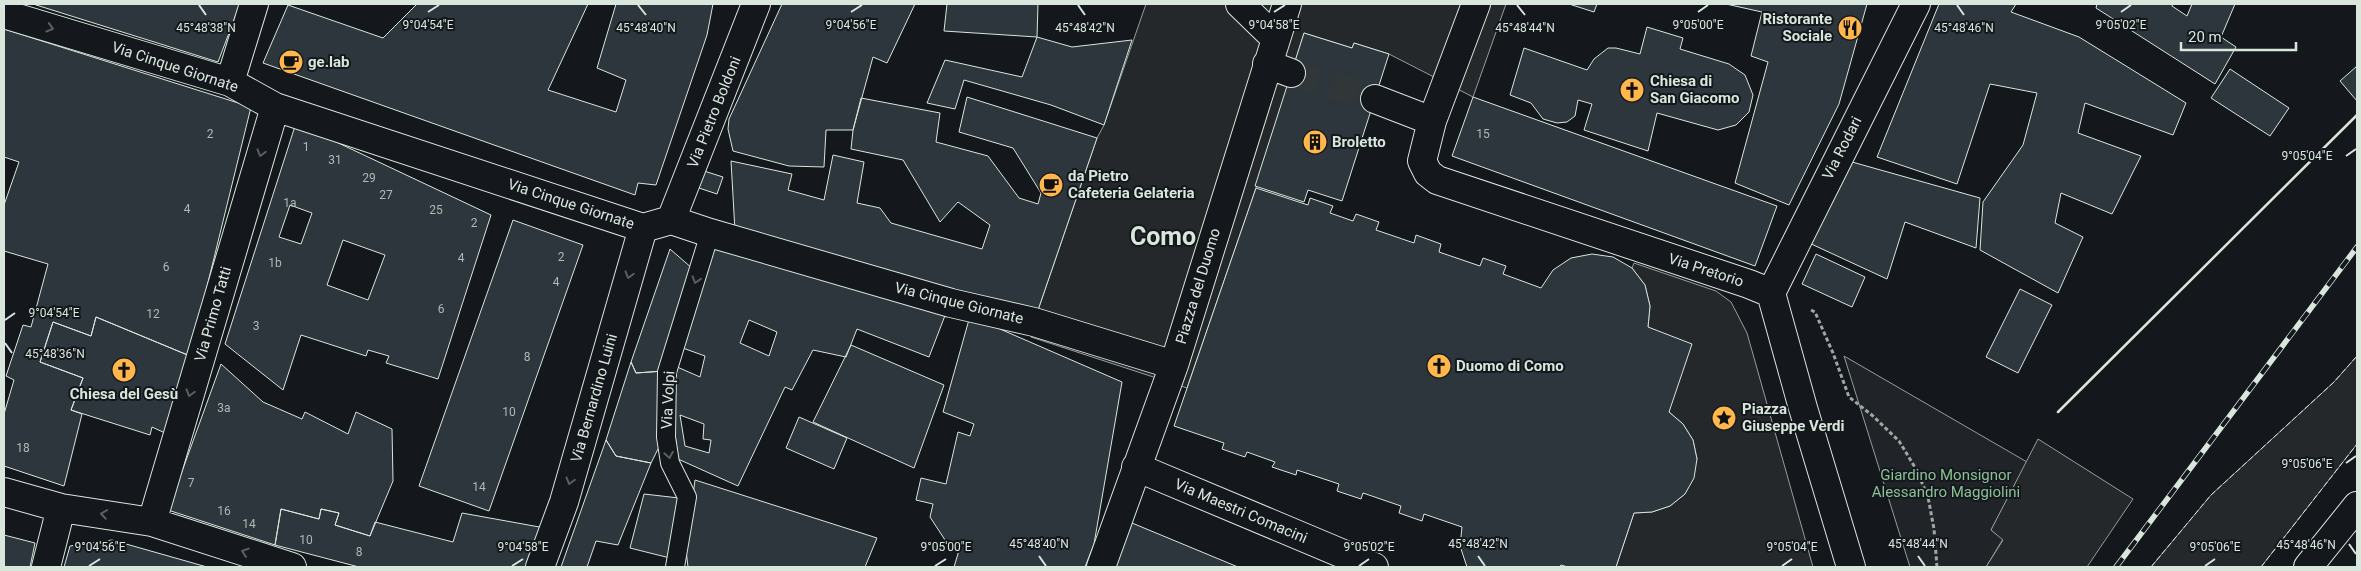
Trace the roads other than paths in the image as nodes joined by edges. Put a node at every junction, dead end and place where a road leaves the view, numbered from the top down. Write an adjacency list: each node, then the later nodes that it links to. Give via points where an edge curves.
1 (254, 4): 9 (street)
2 (756, 4): 13 (street, Via Pietro Boldoni)
3 (1240, 4): 8 (street)
4 (1287, 4): 8 (street, Piazza del Duomo)
5 (1476, 4): 12 (street)
6 (1916, 4): 16 (street, Via Rodari)
7 (4, 14): 9 (street, Via Cinque Giornate, one-way to 9)
8 (1275, 38): 17 (street, Piazza del Duomo, via 1279,68)
9 (230, 82): 11 (street, Via Cinque Giornate)
10 (1375, 99): 12 (street)
11 (275, 107): 14 (street, Via Cinque Giornate); 22 (street, Via Primo Tatti, one-way to 22)
12 (1432, 121): 16 (street, Via Pretorio, via 1422,161 1428,174 1437,180)
13 (671, 220): 14 (street, Via Cinque Giornate); 15 (street, Via Cinque Giornate)
14 (643, 228): 26 (street, Via Bernardino Luini, one-way to 26, via 564,502)
15 (710, 233): 17 (street, Via Cinque Giornate, via 951,303 1034,322); 27 (lane, Via Volpi, one-way to 27, via 667,372 666,437 670,463 686,497)
16 (1771, 293): 23 (street)
17 (1171, 374): 18 (street, Piazza del Duomo)
18 (1136, 467): 28 (street, Piazza del Duomo); 29 (street, Via Maestri Comacini)
19 (4, 492): 21 (street)
20 (2357, 506): 30 (street)
21 (60, 508): 22 (street, one-way to 21); 24 (street)
22 (152, 522): 25 (street, one-way to 22)
23 (1852, 566)
24 (46, 567)
25 (292, 567)
26 (540, 567)
27 (675, 567)
28 (1101, 567)
29 (1374, 567)
30 (2308, 567)

